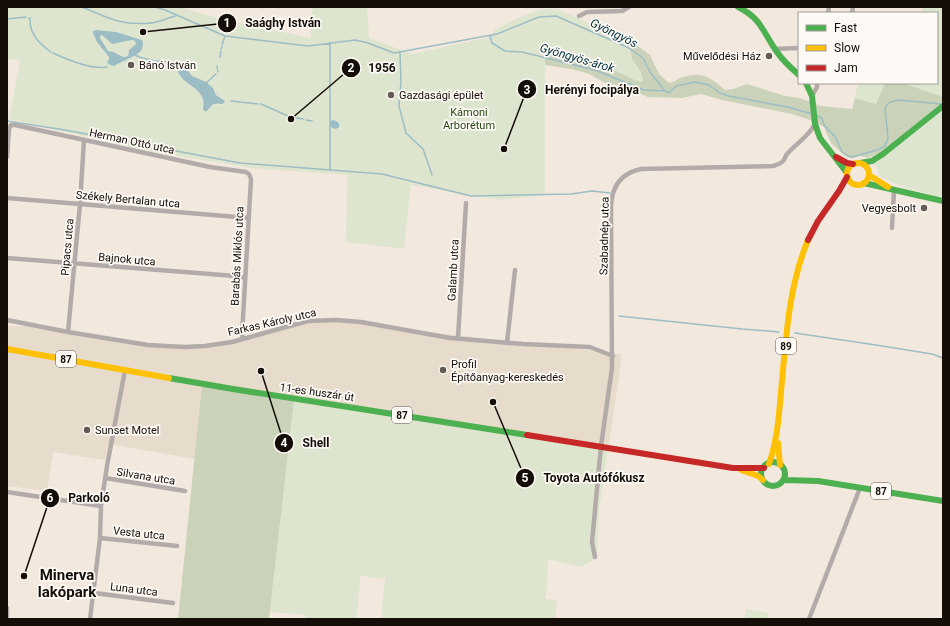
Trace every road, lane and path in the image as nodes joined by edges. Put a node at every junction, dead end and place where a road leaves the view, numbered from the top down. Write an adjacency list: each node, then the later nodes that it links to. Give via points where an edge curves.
1 (629, 7): 3 (street, via 622,11 587,12)
2 (738, 7): 5 (main road, via 751,13 761,24)
3 (579, 16)
4 (798, 48): 5 (street)
5 (774, 49): 6 (main road)
6 (798, 74)
7 (806, 84): 9 (main road)
8 (817, 84): 9 (street)
9 (812, 96): 11 (main road)
10 (943, 106): 16 (main road)
11 (815, 118): 12 (street, Szabadnép utca, via 810,132); 13 (main road)
12 (805, 136): 13 (street, via 814,135); 42 (street, Szabadnép utca, via 783,162 773,166 641,169 621,178 614,189 612,201)
13 (820, 138): 15 (main road)
14 (84, 140): 17 (street, Herman Ottó utca, via 11,125); 20 (street, Herman Ottó utca); 29 (street, Pipacs utca)
15 (832, 153): 18 (main road, via 841,160); 21 (main road)
16 (883, 154): 18 (main road, via 872,161); 19 (main road)
17 (7, 157)
18 (856, 164): 19 (main road, via 864,165); 21 (main road, 89, via 848,168)
19 (868, 172): 22 (main road); 24 (main road)
20 (249, 174): 30 (street, Barabás Miklós utca, via 251,178)
21 (847, 175): 23 (main road, via 849,182); 27 (main road, 89)
22 (864, 183): 23 (main road, 89); 24 (main road)
23 (854, 185): 27 (main road, 89)
24 (894, 190): 26 (main road); 31 (street)
25 (7, 198): 29 (street, Székely Bertalan utca)
26 (943, 201)
27 (832, 202): 44 (main road, 89, via 805,246 794,284)
28 (466, 203): 38 (street, Galamb utca)
29 (80, 204): 30 (street, Székely Bertalan utca); 33 (street, Pipacs utca)
30 (248, 218): 35 (street, Barabás Miklós utca)
31 (892, 228)
32 (7, 258): 33 (street, Bajnok utca)
33 (74, 263): 35 (street, Bajnok utca); 37 (street, Pipacs utca)
34 (515, 270): 40 (street)
35 (245, 278): 39 (street, Barabás Miklós utca)
36 (7, 320): 37 (street, Farkas Károly utca)
37 (68, 332): 39 (street, Farkas Károly utca, via 173,347 205,346)
38 (458, 338): 39 (street, Farkas Károly utca, via 361,322 325,319 308,321); 40 (street, Farkas Károly utca)
39 (243, 339)
40 (507, 343): 42 (street, Farkas Károly utca, via 590,348)
41 (7, 350): 43 (main road, 11-es huszár út / 87)
42 (613, 356): 45 (street, Szabadnép utca)
43 (125, 370): 45 (main road, 11-es huszár út / 87); 50 (street)
44 (777, 433): 46 (main road, 89); 47 (main road, 89, via 772,455)
45 (601, 446): 48 (main road, 87); 61 (street, Szabadnép utca, via 592,542)
46 (780, 465): 47 (main road, 87, via 776,463); 49 (main road)
47 (766, 466): 48 (main road, 87); 51 (main road, via 762,472)
48 (733, 468): 51 (main road, 87)
49 (785, 472): 52 (main road); 53 (main road, 87)
50 (105, 478): 55 (street, Silvana utca); 58 (street)
51 (763, 480): 52 (main road, 87, via 772,486)
52 (784, 480): 53 (main road, 87)
53 (818, 482): 54 (main road, 87)
54 (860, 488): 57 (main road, 87); 67 (street)
55 (185, 491)
56 (7, 492): 58 (street)
57 (943, 501)
58 (101, 506): 59 (street)
59 (100, 538): 60 (street, Vesta utca); 62 (street)
60 (177, 546)
61 (595, 557)
62 (94, 593): 63 (street, Luna utca); 66 (street)
63 (173, 603)
64 (7, 608): 65 (street)
65 (7, 616)
66 (90, 619)
67 (810, 619)

